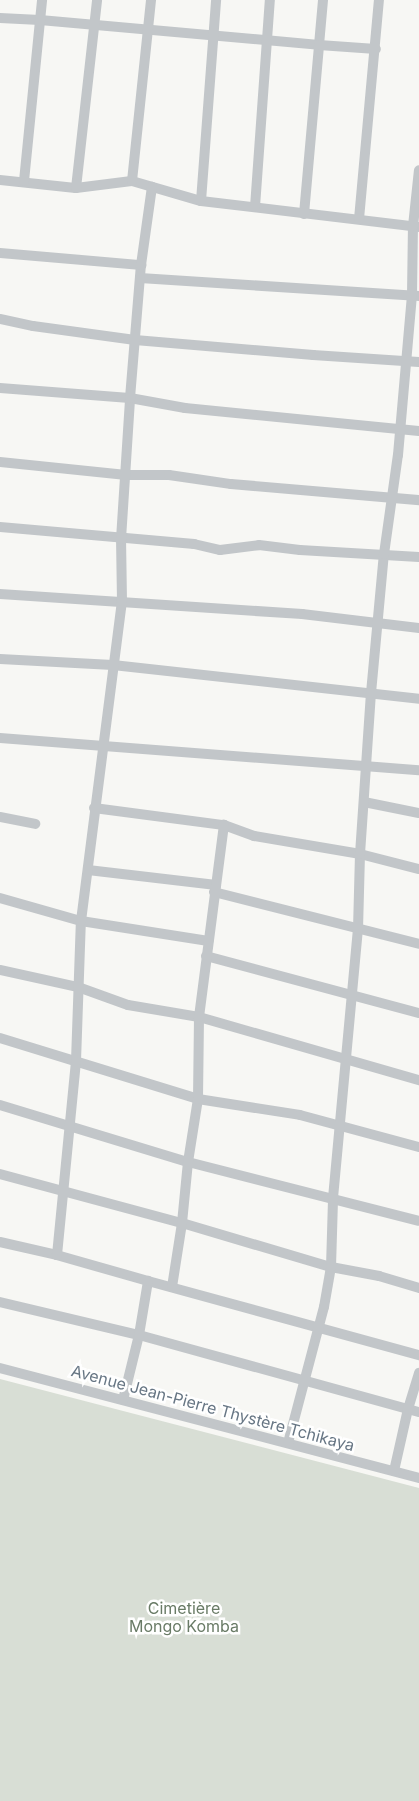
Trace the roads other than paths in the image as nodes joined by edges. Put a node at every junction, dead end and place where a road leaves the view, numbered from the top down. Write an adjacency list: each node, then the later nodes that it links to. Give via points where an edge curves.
1 (42, 0): 9 (street)
2 (96, 0): 10 (street)
3 (151, 0): 11 (street)
4 (216, 0): 12 (street)
5 (270, 0): 13 (street)
6 (323, 0): 14 (street)
7 (379, 0): 15 (street)
8 (0, 18): 9 (street)
9 (40, 20): 10 (street); 18 (street)
10 (94, 25): 11 (street); 21 (street)
11 (149, 31): 12 (street); 19 (street)
12 (213, 36): 13 (street); 22 (street)
13 (266, 42): 14 (street); 23 (street)
14 (319, 45): 15 (street); 24 (street)
15 (376, 49): 25 (street)
16 (419, 170): 26 (street)
17 (0, 180): 18 (street)
18 (24, 181): 21 (street)
19 (132, 182): 20 (street); 21 (street)
20 (152, 187): 22 (street); 28 (street)
21 (76, 188)
22 (201, 201): 23 (street)
23 (255, 208): 24 (street)
24 (304, 214): 25 (street)
25 (359, 219): 26 (street)
26 (416, 227): 30 (street)
27 (0, 253): 28 (street)
28 (141, 264): 29 (street)
29 (140, 278): 30 (street); 32 (street)
30 (416, 296): 33 (street)
31 (0, 319): 32 (street)
32 (135, 340): 33 (street, via 313,356); 36 (street)
33 (406, 360): 34 (street); 37 (street)
34 (419, 362)
35 (0, 388): 36 (street)
36 (130, 398): 37 (street, via 185,408); 40 (street)
37 (400, 429): 38 (street); 41 (street)
38 (419, 431)
39 (0, 462): 40 (street)
40 (126, 475): 41 (street, via 169,475 232,484); 44 (street)
41 (393, 498): 42 (street); 45 (street)
42 (419, 500)
43 (0, 527): 44 (street)
44 (121, 539): 45 (street, via 194,544 220,550 259,545); 48 (street)
45 (384, 554): 46 (street); 49 (street)
46 (419, 557)
47 (0, 594): 48 (street)
48 (122, 600): 49 (street); 52 (street)
49 (378, 623): 50 (street); 53 (street)
50 (419, 628)
51 (0, 659): 52 (street)
52 (113, 665): 53 (street); 56 (street)
53 (371, 693): 54 (street); 57 (street)
54 (419, 699)
55 (0, 738): 56 (street)
56 (103, 746): 57 (street); 60 (street)
57 (366, 765): 58 (street); 59 (street)
58 (419, 770)
59 (364, 802): 61 (street); 65 (street)
60 (94, 808): 64 (street); 66 (street)
61 (419, 812)
62 (0, 817): 63 (street)
63 (35, 824)
64 (224, 826): 65 (street, via 269,839); 68 (street)
65 (360, 854): 67 (street); 71 (street)
66 (88, 870): 68 (street); 70 (street)
67 (419, 870)
68 (215, 888): 71 (street); 72 (street)
69 (0, 898): 70 (street)
70 (81, 921): 72 (street); 76 (street)
71 (358, 930): 73 (street); 77 (street)
72 (208, 941): 74 (street)
73 (419, 944)
74 (206, 956): 77 (street); 79 (street)
75 (0, 970): 76 (street)
76 (78, 987): 79 (street, via 128,1005); 82 (street)
77 (353, 996): 78 (street); 81 (street)
78 (419, 1013)
79 (199, 1017): 81 (street); 84 (street)
80 (0, 1038): 82 (street)
81 (348, 1059): 83 (street); 86 (street)
82 (76, 1061): 84 (street); 87 (street)
83 (419, 1080)
84 (198, 1099): 86 (street); 89 (street)
85 (0, 1105): 87 (street)
86 (339, 1124): 88 (street); 92 (street)
87 (69, 1125): 89 (street); 91 (street)
88 (419, 1147)
89 (188, 1162): 92 (street); 94 (street)
90 (0, 1174): 91 (street)
91 (62, 1190): 94 (street); 96 (street)
92 (333, 1198): 93 (street); 97 (street)
93 (419, 1222)
94 (182, 1223): 97 (street); 99 (street)
95 (0, 1242): 96 (street)
96 (57, 1256): 98 (street)
97 (331, 1268): 100 (street, via 379,1276); 102 (street)
98 (148, 1281): 99 (street); 103 (street)
99 (172, 1287): 102 (street)
100 (419, 1288)
101 (0, 1302): 103 (street)
102 (318, 1329): 104 (street); 107 (street)
103 (139, 1335): 107 (street); 108 (street)
104 (419, 1356)
105 (0, 1368): 108 (street, Avenue Jean-Pierre Thystère Tchikaya)
106 (419, 1373): 109 (street)
107 (304, 1381): 109 (street); 111 (street)
108 (123, 1400): 111 (street, Avenue Jean-Pierre Thystère Tchikaya)
109 (408, 1409): 110 (street); 112 (street)
110 (419, 1412)
111 (288, 1443): 112 (street, Avenue Jean-Pierre Thystère Tchikaya)
112 (394, 1471): 113 (street, Avenue Jean-Pierre Thystère Tchikaya)
113 (419, 1478)

